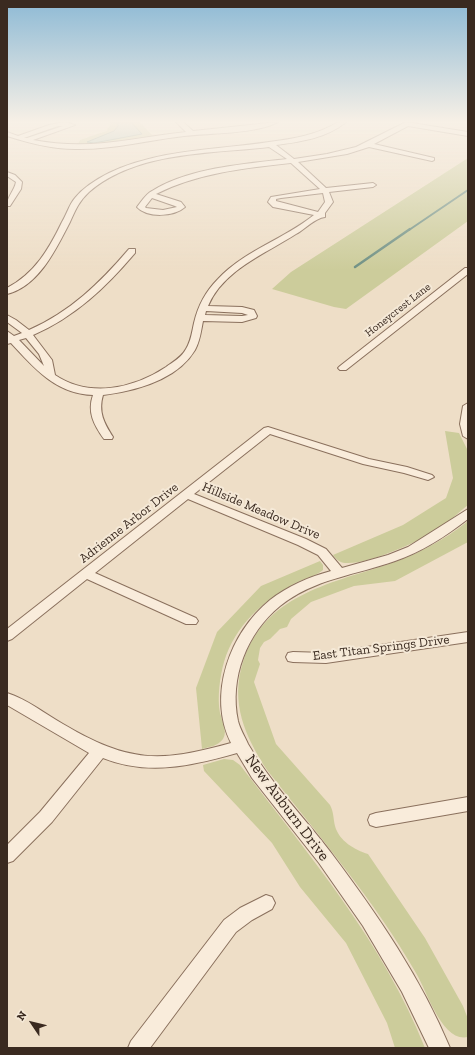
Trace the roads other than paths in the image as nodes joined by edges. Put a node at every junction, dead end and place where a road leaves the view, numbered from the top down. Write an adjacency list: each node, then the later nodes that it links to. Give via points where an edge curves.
1 (121, 171): 12 (street, via 90,188 77,200 51,254 38,270)
2 (218, 171): 7 (street, via 165,185)
3 (304, 171): 6 (street)
4 (7, 174): 8 (street, via 19,182 18,189)
5 (373, 185): 6 (street)
6 (325, 190): 9 (street, via 329,202); 9 (street, via 281,196 273,198 272,202)
7 (151, 195): 7 (street, via 170,200 181,207 176,211 167,212 144,210 141,207 143,202)
8 (7, 204)
9 (322, 215): 13 (street, via 236,267 216,284)
10 (132, 251): 16 (street, via 108,280 76,308)
11 (468, 270): 18 (street, Honeycrest Lane)
12 (7, 291)
13 (202, 308): 15 (street); 15 (street, via 242,310 251,312 253,316 242,319)
14 (7, 318): 16 (street)
15 (200, 318): 20 (street, via 191,349 167,372 143,384)
16 (26, 334): 17 (street); 19 (street, via 47,361)
17 (9, 338): 19 (street)
18 (343, 368)
19 (50, 376): 20 (street, via 61,384)
20 (98, 392): 23 (street, via 94,404 96,416)
21 (468, 406): 22 (street, via 465,424)
22 (468, 436)
23 (108, 437)
24 (428, 477): 25 (street, Adrienne Arbor Drive, via 366,462 268,430)
25 (187, 495): 27 (street, Hillside Meadow Drive, via 322,552); 28 (street, Adrienne Arbor Drive)
26 (468, 513): 27 (street, New Auburn Drive, via 428,542 393,557)
27 (339, 573): 34 (street, New Auburn Drive, via 302,587 276,602 258,618 244,637 233,662 228,690 231,722)
28 (87, 574): 29 (street); 30 (street, Adrienne Arbor Drive)
29 (191, 621)
30 (7, 636)
31 (468, 637): 32 (street, East Titan Springs Drive, via 326,658)
32 (293, 657)
33 (7, 698): 35 (street)
34 (242, 746): 35 (street, via 177,762 150,763); 41 (street, New Auburn Drive, via 253,767 324,856 369,920 409,986)
35 (100, 750): 38 (street, via 46,818)
36 (468, 804): 37 (street)
37 (376, 820)
38 (7, 856)
39 (266, 903): 40 (street, via 230,926)
40 (138, 1048)
41 (440, 1048)

